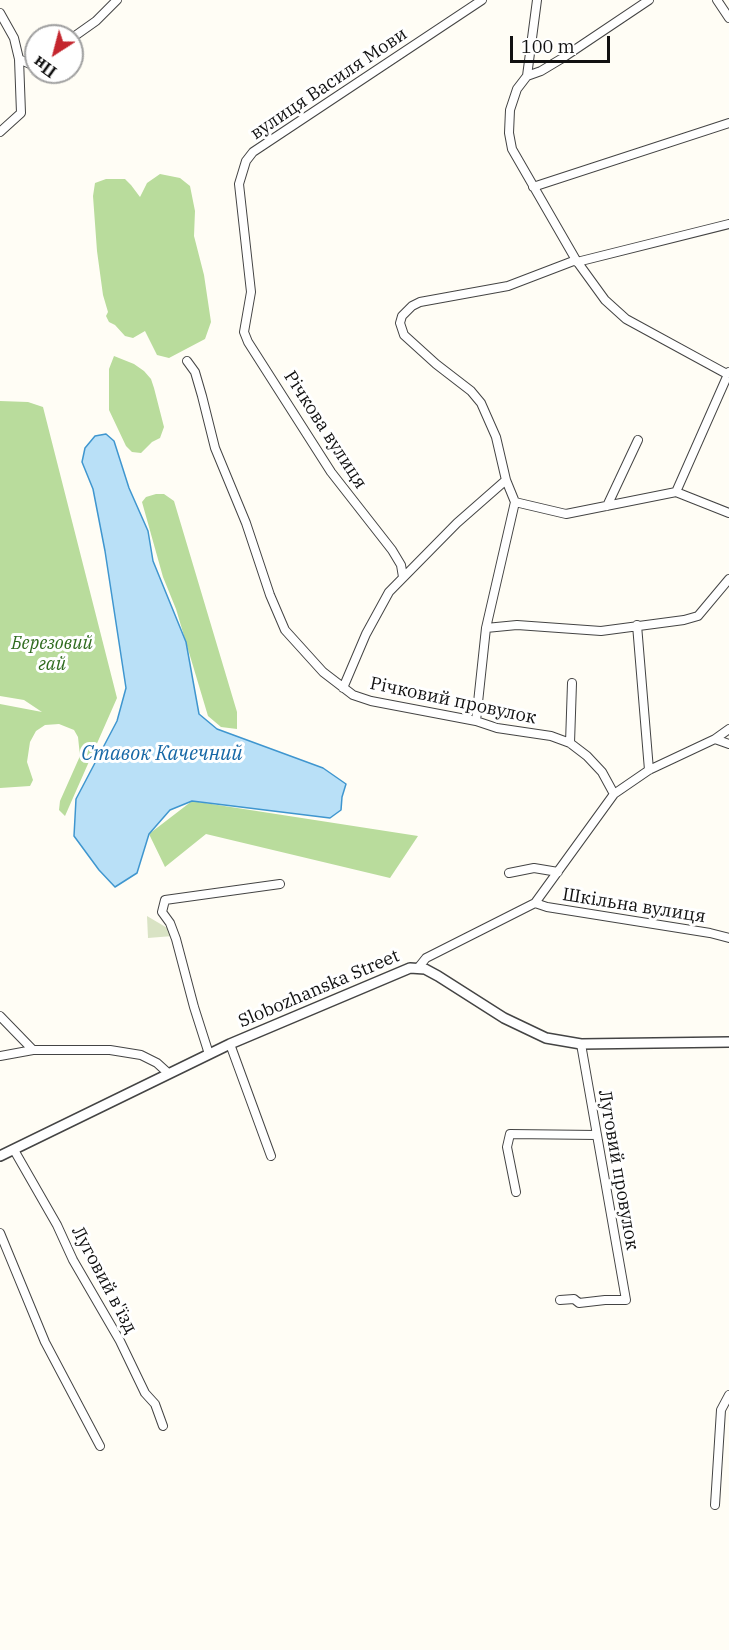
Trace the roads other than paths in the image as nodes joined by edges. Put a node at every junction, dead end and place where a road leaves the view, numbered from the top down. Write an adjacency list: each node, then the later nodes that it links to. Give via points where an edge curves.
1 (117, 0): 8 (street)
2 (482, 0): 17 (street, вулиця Василя Мови, via 253,152 239,184)
3 (537, 0): 11 (street)
4 (648, 0): 11 (street, via 561,59)
5 (717, 0): 7 (street)
6 (0, 13): 9 (street, via 15,38)
7 (729, 18)
8 (84, 30)
9 (19, 59): 10 (street); 13 (street, via 21,113)
10 (24, 61)
11 (526, 76): 14 (street, via 510,110 509,133 512,149)
12 (729, 123): 14 (street)
13 (0, 132)
14 (533, 187): 16 (street)
15 (729, 224): 16 (street)
16 (576, 261): 19 (street, via 605,300 626,319); 21 (street, via 508,286 412,306 402,316 404,335 481,403 498,444)
17 (251, 292): 26 (street, Річкова вулиця, via 244,332 248,342 331,472 392,550)
18 (187, 362): 31 (street, Річковий провулок, via 195,372 215,448 285,630)
19 (728, 373): 22 (street)
20 (638, 440): 24 (street)
21 (506, 480): 23 (street); 26 (street)
22 (676, 492): 24 (street); 25 (street)
23 (515, 502): 24 (street, via 566,514); 29 (street)
24 (607, 506)
25 (729, 513)
26 (403, 577): 31 (street, via 383,602)
27 (729, 579): 28 (street, via 698,616)
28 (637, 625): 29 (street, via 601,631 517,625); 37 (street)
29 (486, 628): 32 (street)
30 (572, 683): 35 (street)
31 (343, 688): 32 (street, Річковий провулок, via 389,706)
32 (476, 721): 35 (street, Річковий провулок)
33 (729, 729): 34 (street)
34 (715, 739): 36 (street); 37 (street)
35 (570, 743): 38 (street, Річковий провулок, via 602,772)
36 (729, 744)
37 (649, 770): 38 (street)
38 (615, 794): 39 (street)
39 (558, 872): 40 (street, via 534,868); 42 (street)
40 (509, 873)
41 (280, 884): 50 (street, via 165,900 162,912 176,939)
42 (535, 903): 43 (street, Шкільна вулиця); 44 (street, via 426,958)
43 (729, 938)
44 (418, 968): 47 (street, Slobozhanska Street, via 402,970); 48 (street, Slobozhanska Street, via 525,1029 546,1038)
45 (0, 1016): 49 (street)
46 (729, 1042): 48 (street, Slobozhanska Street)
47 (230, 1044): 50 (street, Slobozhanska Street); 56 (street)
48 (581, 1044): 53 (street, Луговий провулок)
49 (33, 1050): 51 (street); 52 (street, via 130,1053 157,1063)
50 (209, 1054): 52 (street, Slobozhanska Street)
51 (0, 1056)
52 (168, 1073): 54 (street, Slobozhanska Street)
53 (597, 1135): 57 (street, via 510,1134 507,1147); 59 (street, Луговий провулок, via 626,1300)
54 (14, 1150): 55 (street, Slobozhanska Street); 61 (street, Луговий в'їзд)
55 (0, 1156)
56 (271, 1156)
57 (516, 1192)
58 (0, 1233): 62 (street, via 45,1342)
59 (560, 1300)
60 (729, 1395): 63 (street, via 721,1410)
61 (164, 1426)
62 (100, 1446)
63 (715, 1505)

